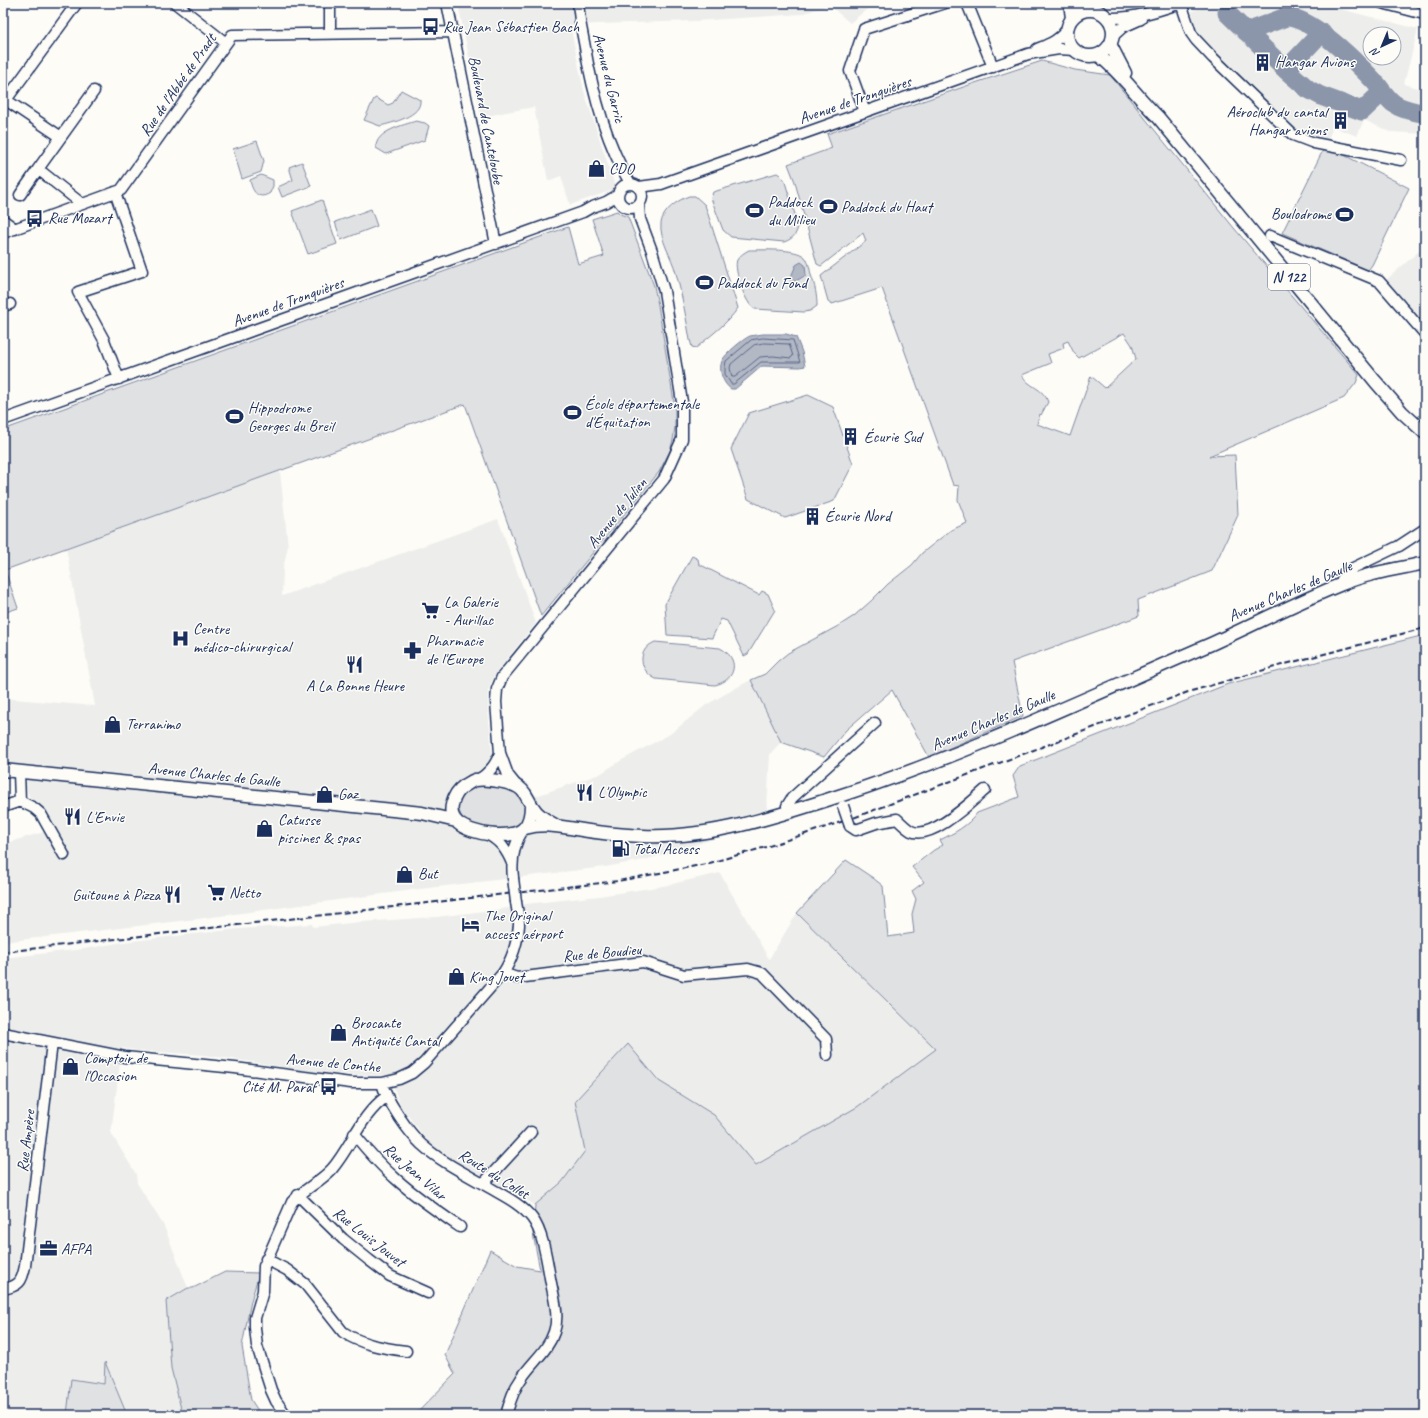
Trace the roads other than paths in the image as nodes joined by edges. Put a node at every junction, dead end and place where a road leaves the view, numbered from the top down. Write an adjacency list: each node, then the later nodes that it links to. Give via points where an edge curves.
1 (77, 3): 26 (street)
2 (175, 3): 20 (street)
3 (330, 3): 18 (street)
4 (447, 3): 17 (street, Boulevard de Canteloube)
5 (578, 3): 30 (street, Avenue du Garric, via 588,68)
6 (945, 3): 27 (street, via 864,29 850,71)
7 (967, 3): 24 (street)
8 (1070, 3): 14 (main road)
9 (1181, 3): 12 (street); 31 (street, via 1191,33 1196,40 1292,135 1314,143)
10 (1382, 3): 13 (street)
11 (1085, 6): 14 (main road); 15 (main road)
12 (1157, 11): 15 (street); 19 (street, via 1123,27)
13 (1424, 14)
14 (1072, 18): 16 (main road)
15 (1108, 18): 19 (main road)
16 (1067, 29): 21 (main road, via 1068,42); 22 (street, via 1056,40)
17 (453, 32): 18 (street, Rue de l'Abbé de Pradt); 44 (street, Boulevard de Canteloube)
18 (330, 34): 20 (street, Rue de l'Abbé de Pradt, via 232,35)
19 (1112, 40): 23 (main road, via 1104,52); 28 (main road, via 1120,66)
20 (226, 43): 35 (street, Rue de l'Abbé de Pradt, via 121,190)
21 (1074, 50): 22 (street, Avenue de Tronquières, via 1059,49); 23 (main road, via 1088,56)
22 (1028, 54): 24 (street, Avenue de Tronquières)
23 (1098, 55): 28 (main road, N 122, via 1121,75)
24 (993, 67): 27 (street, Avenue de Tronquières)
25 (94, 91): 29 (street)
26 (5, 99): 29 (street)
27 (865, 112): 33 (street, Avenue de Tronquières)
28 (1158, 117): 49 (main road, N 122, via 1374,381)
29 (61, 136): 32 (street)
30 (616, 159): 34 (street, Avenue du Garric); 37 (street, Avenue du Garric)
31 (1401, 160)
32 (38, 169): 36 (street); 39 (street)
33 (661, 184): 34 (street, Avenue de Tronquières); 38 (street, Avenue de Tronquières)
34 (634, 185): 37 (street, via 623,186); 38 (street, via 642,193)
35 (115, 192): 39 (street, Rue de l'Abbé de Pradt); 47 (street, via 142,271 78,292 104,340)
36 (20, 195)
37 (621, 199): 38 (street, via 632,208); 44 (street, Avenue de Tronquières, via 608,206 583,212); 45 (street, Avenue de Julien, via 634,215)
38 (640, 202): 45 (street, Avenue de Julien, via 640,219)
39 (82, 204): 41 (street, Rue de l'Abbé de Pradt)
40 (3, 220): 41 (street)
41 (15, 229): 42 (street, Rue de l'Abbé de Pradt)
42 (3, 233)
43 (1270, 236): 46 (street, via 1379,281)
44 (496, 244): 47 (street, Avenue de Tronquières)
45 (655, 264): 54 (street, Avenue de Julien, via 664,291 682,402 682,440 664,479 502,677 497,689 496,702)
46 (1425, 334)
47 (118, 379): 48 (street, Avenue de Tronquières)
48 (3, 420)
49 (1425, 433)
50 (1425, 529): 52 (street, via 1399,546 1352,568 1342,579)
51 (1425, 563): 52 (main road, Avenue Charles de Gaulle)
52 (1343, 583): 62 (main road, Avenue Charles de Gaulle, via 975,746)
53 (875, 723): 65 (street, via 792,798 787,806)
54 (500, 753): 57 (street, via 495,766); 58 (street, Avenue de Julien, via 508,774)
55 (3, 770): 56 (main road, Avenue Charles de Gaulle)
56 (19, 772): 61 (street); 66 (main road, Avenue Charles de Gaulle)
57 (478, 780): 58 (main road); 60 (main road, via 462,788)
58 (516, 785): 63 (main road)
59 (985, 790): 62 (street, bridge, via 951,819 926,832 912,832 897,819 856,830 850,826)
60 (453, 799): 66 (main road, Avenue Charles de Gaulle, via 443,807); 67 (main road, via 452,814)
61 (20, 801): 64 (street); 71 (street, via 41,814)
62 (840, 802): 65 (main road, Avenue Charles de Gaulle)
63 (531, 805): 68 (main road, Avenue Charles de Gaulle, via 541,816); 69 (main road, via 530,818)
64 (3, 806)
65 (789, 811): 68 (main road, Avenue Charles de Gaulle, via 733,827 673,835 644,836 577,830)
66 (422, 813): 67 (main road, Avenue Charles de Gaulle)
67 (456, 821): 70 (main road, via 472,830)
68 (556, 825): 69 (main road, Avenue Charles de Gaulle, via 539,825)
69 (524, 829): 70 (main road, via 506,835); 72 (street, Avenue de Conthe, via 514,849)
70 (486, 833): 72 (street, Avenue de Conthe, via 506,849)
71 (64, 855)
72 (512, 863): 73 (street, Avenue de Conthe, bridge, via 519,924 517,941)
73 (503, 973): 76 (street, Rue de Boudieu, via 517,978 643,962 684,974 748,969 762,973 826,1039); 77 (street, Avenue de Conthe, via 424,1063 412,1073)
74 (3, 1033): 75 (street, Avenue de Conthe)
75 (52, 1043): 77 (street, Avenue de Conthe, via 125,1057 351,1083); 85 (street, Rue Ampère, via 25,1266 22,1278 14,1287)
76 (827, 1055)
77 (382, 1083): 78 (street, Route du Collet)
78 (387, 1096): 80 (street, via 372,1108); 81 (street, Route du Collet, via 407,1128 421,1144 456,1170)
79 (532, 1132): 81 (street)
80 (354, 1134): 82 (street, via 331,1170); 83 (street, Rue Jean Vilar, via 395,1179)
81 (483, 1184): 89 (street, Route du Collet, via 514,1202 532,1218 543,1242 556,1306 554,1332 549,1344 521,1378)
82 (298, 1195): 84 (street, via 292,1202); 86 (street, Rue Louis Jouvet, via 343,1239 390,1276)
83 (460, 1227)
84 (266, 1259): 87 (street, via 287,1270 305,1284 349,1336 362,1343); 88 (street, via 263,1291 256,1318 257,1346 271,1390)
85 (3, 1289)
86 (428, 1293)
87 (406, 1351)
88 (286, 1415)
89 (506, 1415)

